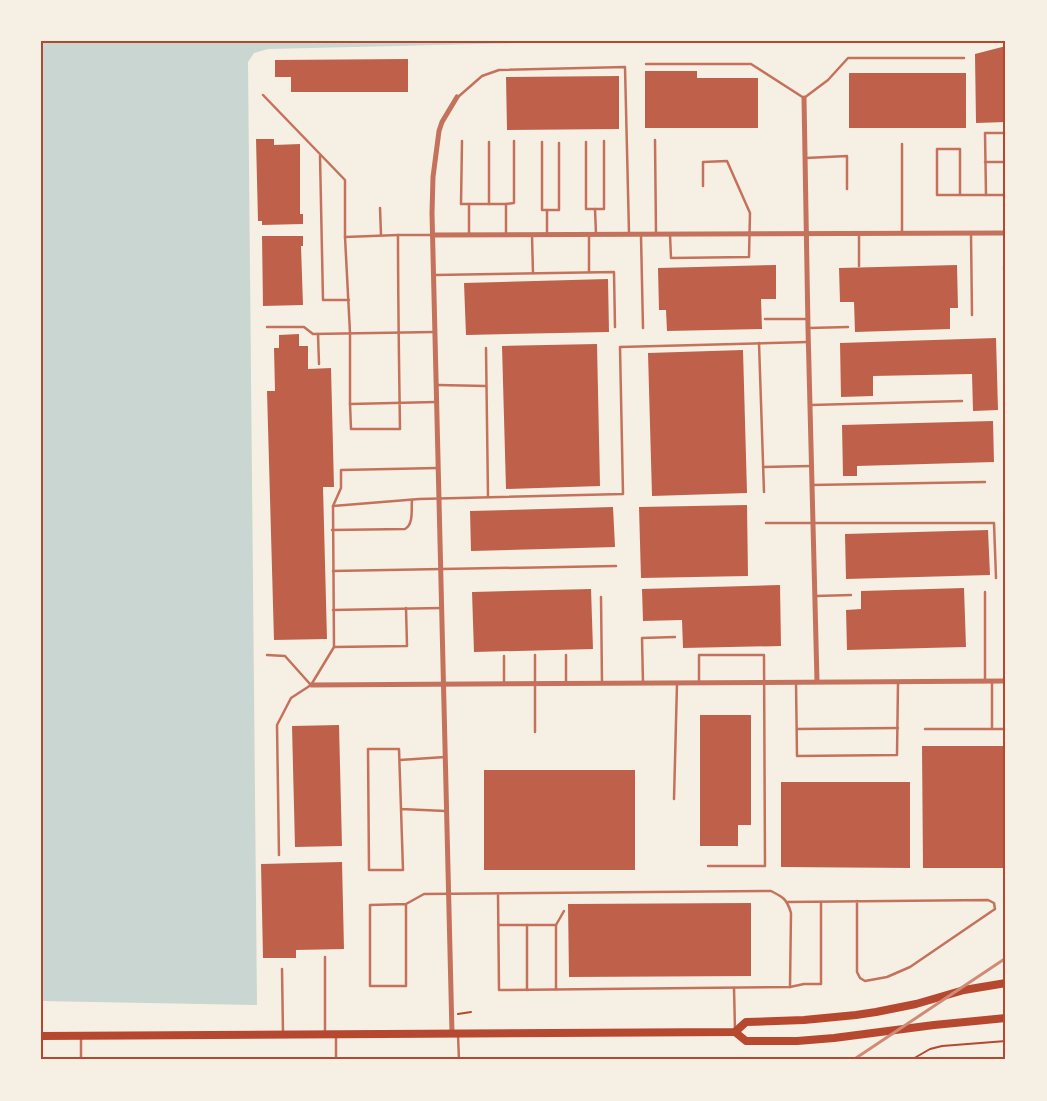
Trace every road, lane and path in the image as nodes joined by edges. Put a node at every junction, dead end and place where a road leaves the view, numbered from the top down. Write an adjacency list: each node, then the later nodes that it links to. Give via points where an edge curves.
1 (964, 58): 5 (lane, via 848,58 828,80)
2 (646, 64): 5 (lane, via 751,64)
3 (263, 96): 16 (lane)
4 (457, 98): 38 (lane, via 482,76 499,70 625,67); 44 (street, via 439,131 432,190)
5 (804, 98): 17 (street)
6 (1006, 133): 18 (lane, via 985,133)
7 (655, 140): 40 (lane)
8 (462, 141): 25 (lane, via 461,204)
9 (514, 141): 27 (lane, via 514,203)
10 (604, 141): 29 (lane, via 604,209)
11 (489, 142): 26 (lane)
12 (542, 142): 30 (lane, via 542,210)
13 (559, 142): 30 (lane, via 559,210)
14 (586, 142): 29 (lane, via 586,209)
15 (902, 144): 34 (lane)
16 (320, 154): 50 (lane, via 345,180); 55 (lane, via 323,300)
17 (805, 158): 21 (lane, via 847,156); 32 (street)
18 (985, 162): 19 (lane); 23 (lane)
19 (1006, 162)
20 (703, 186): 42 (lane, via 703,162 728,161 750,212)
21 (847, 190)
22 (960, 195): 22 (lane, via 936,195 937,148 960,148); 23 (lane)
23 (986, 195): 24 (lane)
24 (1006, 195)
25 (469, 204): 26 (lane); 45 (lane)
26 (489, 204): 27 (lane)
27 (506, 204): 46 (lane)
28 (380, 208): 49 (lane)
29 (595, 209): 37 (lane)
30 (547, 210): 48 (lane)
31 (1006, 232): 35 (street)
32 (806, 233): 33 (street); 42 (street); 59 (street)
33 (859, 233): 34 (street); 51 (lane)
34 (902, 233): 35 (street)
35 (971, 233): 57 (lane)
36 (589, 234): 37 (street); 48 (street); 52 (lane)
37 (596, 234): 38 (street)
38 (629, 234): 39 (street)
39 (641, 234): 40 (street); 63 (lane)
40 (656, 234): 41 (street)
41 (670, 234): 42 (street); 42 (lane, via 671,258 749,257)
42 (749, 234)
43 (398, 235): 44 (lane); 49 (lane); 66 (lane)
44 (432, 235): 45 (street); 54 (street)
45 (469, 235): 46 (street)
46 (506, 235): 47 (street)
47 (532, 235): 48 (street); 53 (lane)
48 (548, 235)
49 (381, 236): 50 (lane)
50 (345, 237): 55 (lane)
51 (860, 266)
52 (589, 272): 53 (lane); 61 (lane, via 614,272)
53 (533, 273): 54 (lane)
54 (433, 276): 67 (street)
55 (349, 300): 68 (lane)
56 (1006, 302): 65 (lane)
57 (972, 315)
58 (765, 319): 59 (lane)
59 (808, 319): 64 (street)
60 (268, 327): 69 (lane, via 304,326)
61 (614, 327)
62 (848, 327): 64 (lane)
63 (643, 328)
64 (808, 328): 70 (street)
65 (1006, 328)
66 (398, 332): 67 (lane); 68 (lane); 78 (lane)
67 (434, 332): 74 (street)
68 (350, 333): 69 (lane); 79 (lane)
69 (318, 334): 73 (lane)
70 (808, 342): 71 (lane); 80 (street)
71 (759, 343): 82 (lane); 87 (lane, via 620,347 623,494)
72 (486, 348): 75 (lane)
73 (319, 364)
74 (436, 385): 75 (lane); 77 (street)
75 (486, 386): 87 (lane)
76 (962, 401): 80 (lane)
77 (436, 402): 78 (lane); 83 (street)
78 (399, 403): 79 (lane); 79 (lane, via 400,428 351,430)
79 (350, 404)
80 (810, 405): 81 (street)
81 (811, 466): 82 (lane); 85 (street)
82 (763, 467): 86 (lane)
83 (438, 468): 88 (street); 90 (lane, via 341,470 341,488)
84 (985, 482): 85 (lane)
85 (812, 485): 91 (street)
86 (764, 492)
87 (488, 497): 88 (lane)
88 (439, 498): 89 (lane); 95 (street)
89 (412, 500): 90 (lane); 93 (lane, via 409,528)
90 (332, 506): 93 (lane)
91 (813, 523): 92 (lane); 97 (lane, via 994,523); 100 (street)
92 (766, 524)
93 (332, 530): 96 (lane)
94 (616, 566): 95 (lane)
95 (441, 570): 96 (lane); 103 (street)
96 (332, 571): 104 (lane)
97 (996, 578)
98 (985, 592): 113 (lane)
99 (851, 595): 100 (lane)
100 (815, 596): 111 (street)
101 (601, 597): 121 (lane)
102 (406, 608): 103 (lane); 104 (lane); 106 (lane, via 407,646)
103 (442, 608): 123 (street)
104 (333, 610): 106 (lane)
105 (675, 637): 122 (lane, via 642,638)
106 (334, 647): 126 (lane)
107 (535, 655): 125 (lane)
108 (566, 655): 120 (lane)
109 (267, 656): 126 (lane, via 285,656)
110 (504, 656): 124 (lane)
111 (817, 681): 112 (street); 119 (street)
112 (898, 681): 113 (street); 127 (lane)
113 (985, 681): 114 (street)
114 (992, 681): 115 (street); 130 (lane)
115 (1006, 681)
116 (677, 682): 117 (street); 122 (street); 135 (lane)
117 (700, 682): 118 (street); 118 (lane, via 699,655 764,655)
118 (764, 682): 119 (street); 139 (lane, via 765,866)
119 (796, 682): 128 (lane)
120 (566, 683): 121 (street); 125 (street)
121 (602, 683): 122 (street)
122 (643, 683)
123 (443, 684): 124 (street); 126 (street); 133 (street)
124 (504, 684): 125 (street)
125 (535, 684): 132 (lane)
126 (311, 685): 138 (lane, via 291,698 277,725)
127 (898, 728): 128 (lane); 128 (lane, via 897,756 797,756)
128 (797, 729)
129 (925, 729): 130 (lane)
130 (992, 729): 131 (lane)
131 (1006, 729)
132 (535, 732)
133 (445, 757): 134 (lane); 137 (street)
134 (400, 760): 136 (lane); 136 (lane, via 400,749 368,749 369,870 403,870)
135 (674, 799)
136 (401, 809): 137 (lane)
137 (447, 811): 140 (street)
138 (279, 856)
139 (708, 866)
140 (449, 894): 141 (lane); 145 (lane, via 424,894); 158 (street)
141 (498, 894): 143 (lane, via 771,891); 147 (lane)
142 (857, 901): 142 (lane, via 857,972 865,981 887,977 910,967 995,909 994,903 988,900); 144 (lane)
143 (788, 902): 144 (lane); 153 (lane)
144 (821, 902): 153 (lane, via 821,984)
145 (406, 904): 145 (lane, via 370,905 370,986 406,986)
146 (564, 911): 149 (lane)
147 (499, 925): 148 (lane); 155 (lane, via 499,990)
148 (527, 925): 149 (lane); 155 (lane)
149 (556, 925): 156 (lane)
150 (325, 957): 162 (lane)
151 (282, 969): 164 (lane)
152 (1006, 982): 160 (main road, via 876,1012 746,1022)
153 (790, 987): 154 (lane)
154 (734, 988): 156 (lane); 160 (lane)
155 (527, 990): 156 (lane)
156 (556, 990)
157 (471, 1012): 158 (path)
158 (452, 1014): 161 (street)
159 (1006, 1018): 160 (main road, via 797,1040 746,1042)
160 (735, 1032): 161 (main road)
161 (455, 1033): 163 (main road); 170 (lane)
162 (325, 1034): 163 (main road); 164 (main road)
163 (336, 1034): 169 (lane)
164 (283, 1035): 166 (main road)
165 (41, 1036): 166 (main road)
166 (81, 1036): 168 (lane)
167 (1006, 1041): 171 (path, via 942,1046)
168 (81, 1060)
169 (336, 1060)
170 (459, 1060)
171 (911, 1060)

